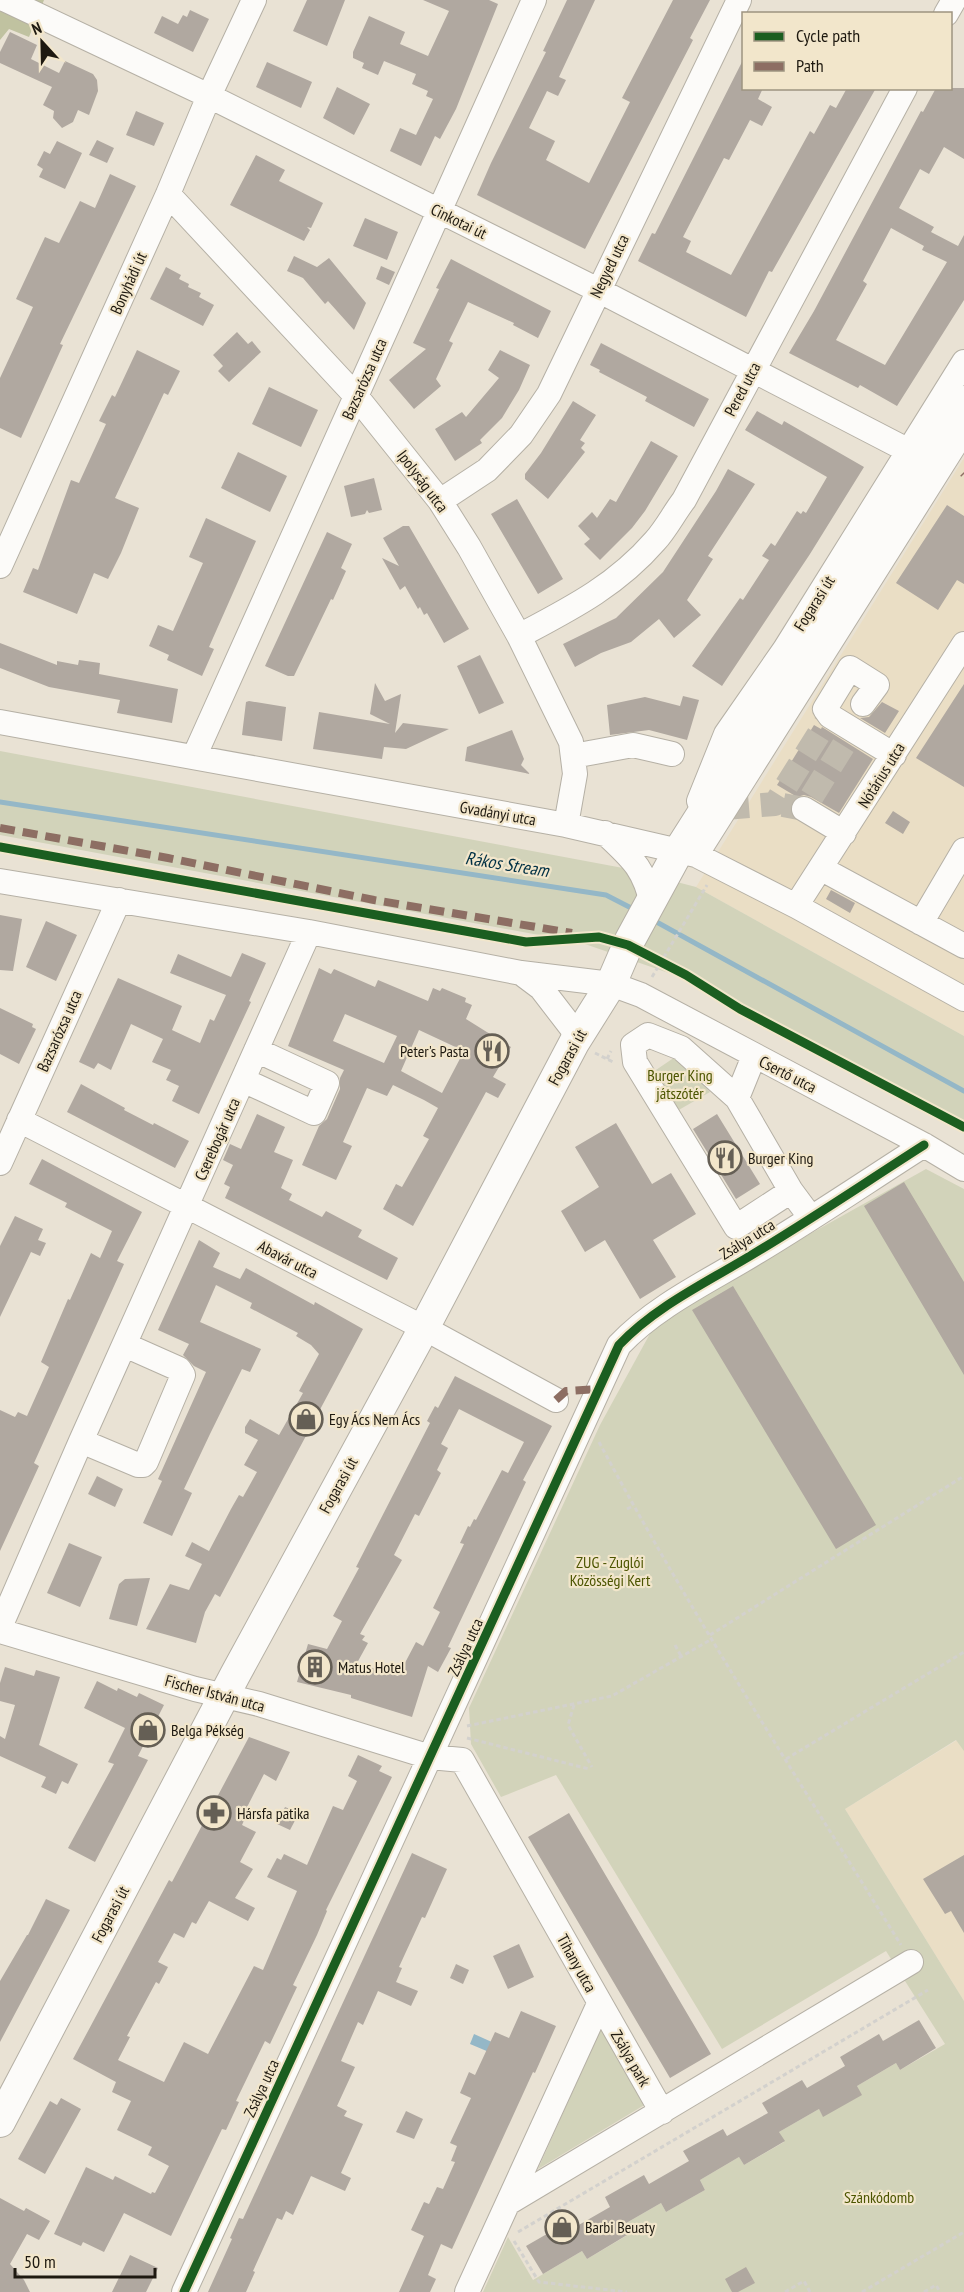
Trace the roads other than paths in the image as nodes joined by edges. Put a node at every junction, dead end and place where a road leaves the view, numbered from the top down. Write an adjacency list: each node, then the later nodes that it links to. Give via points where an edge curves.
1 (6, 0): 6 (street, Cinkotai út)
2 (254, 0): 6 (street, Bonyhádi út)
3 (534, 0): 8 (street, Bazsarózsa utca)
4 (739, 0): 9 (street, Negyed utca)
5 (904, 90): 11 (street, Pered utca)
6 (209, 96): 7 (street, Bonyhádi út); 8 (street, Cinkotai út)
7 (168, 194): 12 (street, Ipolyság utca); 17 (street, Bonyhádi út)
8 (439, 212): 9 (street, Cinkotai út); 12 (street, Bazsarózsa utca)
9 (598, 290): 11 (street, Cinkotai út); 16 (street, Negyed utca, via 549,394 521,435 487,470)
10 (964, 362): 15 (street, Fogarasi út)
11 (752, 371): 15 (street, Cinkotai út); 18 (street, Pered utca, via 684,500 656,541 611,584)
12 (356, 396): 16 (street, Ipolyság utca); 25 (street, Bazsarózsa utca)
13 (964, 401): 31 (main road, Fogarasi út)
14 (964, 430): 31 (street)
15 (909, 451): 31 (street, Fogarasi út, via 726,734)
16 (440, 501): 18 (street, Ipolyság utca)
17 (0, 566)
18 (519, 636): 24 (street, Ipolyság utca, via 571,742)
19 (964, 644): 23 (street, Nótárius utca)
20 (849, 717): 23 (street)
21 (0, 722): 25 (street, Gvadányi utca)
22 (672, 754): 24 (street, via 633,745)
23 (894, 755): 29 (street, Nótárius utca)
24 (573, 756): 27 (street, Ipolyság utca, via 575,774)
25 (194, 757): 27 (street, Gvadányi utca)
26 (804, 809): 29 (street)
27 (566, 825): 28 (street, Gvadányi utca)
28 (605, 833): 31 (street, Gvadányi utca); 35 (street, via 642,871)
29 (844, 833): 32 (street, Nótárius utca)
30 (964, 850): 37 (street)
31 (687, 852): 35 (main road, Fogarasi út); 36 (street, Gvadányi utca)
32 (822, 869): 36 (street, Nótárius utca); 37 (street)
33 (0, 880): 34 (street)
34 (119, 900): 38 (street); 48 (street, Bazsarózsa utca)
35 (652, 904): 41 (main road, Fogarasi út)
36 (796, 906): 42 (street, Gvadányi utca)
37 (921, 923): 39 (street)
38 (309, 932): 40 (street); 44 (street, Cserebogár utca)
39 (964, 946)
40 (521, 973): 41 (street); 43 (street, via 541,988)
41 (611, 984): 43 (main road, Fogarasi út); 45 (street, Csertő utca, via 641,995)
42 (964, 999)
43 (577, 1038): 55 (main road, Fogarasi út)
44 (256, 1050): 46 (street, Cserebogár utca); 46 (street, via 327,1083 314,1113)
45 (754, 1056): 47 (street); 49 (street, Csertő utca)
46 (243, 1080): 53 (street, Cserebogár utca)
47 (736, 1098): 52 (street); 52 (street, via 681,1048 648,1035 633,1045 635,1062 736,1227)
48 (19, 1120): 50 (street, Bazsarózsa utca); 53 (street, Abavár utca)
49 (924, 1145): 51 (street, Csertő utca); 54 (street, Zsálya utca)
50 (0, 1163)
51 (964, 1169)
52 (791, 1191): 54 (street)
53 (187, 1207): 55 (street, Abavár utca); 56 (street, Cserebogár utca)
54 (811, 1218): 61 (street, Zsálya utca, via 655,1313 619,1346)
55 (424, 1328): 57 (street, Abavár utca); 60 (main road, Fogarasi út)
56 (125, 1345): 58 (street, Cserebogár utca); 58 (street, via 179,1369 183,1376 146,1462 138,1465)
57 (556, 1400)
58 (81, 1441): 59 (street, Cserebogár utca)
59 (0, 1629): 60 (street, Fischer István utca)
60 (224, 1696): 61 (street, Fischer István utca, via 279,1709); 65 (main road, Fogarasi út)
61 (430, 1757): 63 (street, Tihany utca, via 462,1760); 67 (street, Zsálya utca)
62 (911, 1962): 64 (street)
63 (600, 2004): 64 (street, Zsálya park); 66 (street, Tihany utca)
64 (662, 2112): 66 (street)
65 (1, 2118)
66 (508, 2203): 68 (street, Tihany utca)
67 (184, 2292)
68 (467, 2292)

